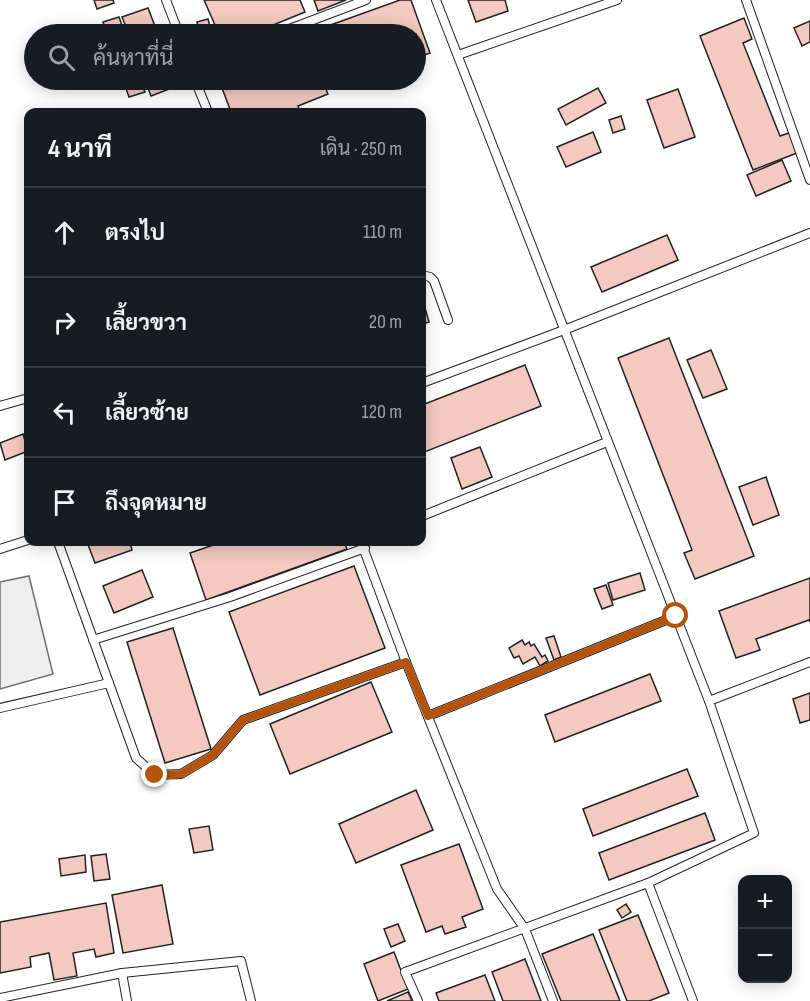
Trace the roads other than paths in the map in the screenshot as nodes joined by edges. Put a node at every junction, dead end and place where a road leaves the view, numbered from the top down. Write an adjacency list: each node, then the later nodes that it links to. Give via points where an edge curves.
1 (166, 0): 6 (lane)
2 (366, 0): 7 (lane)
3 (436, 0): 8 (lane)
4 (617, 0): 8 (lane)
5 (746, 0): 11 (lane)
6 (175, 24)
7 (302, 24)
8 (458, 55): 15 (lane)
9 (199, 90): 10 (lane)
10 (206, 108)
11 (810, 180)
12 (810, 233): 15 (lane)
13 (426, 276): 14 (lane, via 434,281)
14 (448, 320)
15 (564, 330): 16 (lane); 19 (lane)
16 (426, 382)
17 (24, 399): 18 (lane)
18 (0, 406)
19 (607, 442): 20 (lane); 26 (lane)
20 (426, 514)
21 (24, 541): 25 (lane)
22 (59, 546): 27 (lane)
23 (360, 546): 27 (lane, via 230,597)
24 (363, 546): 28 (lane)
25 (0, 549)
26 (676, 616): 31 (lane); 33 (lane)
27 (93, 640): 30 (lane)
28 (406, 662): 30 (lane, via 243,720 213,755 181,774 155,775 136,758); 33 (lane)
29 (810, 662): 31 (lane)
30 (109, 683): 32 (lane)
31 (709, 701): 34 (lane, via 754,833)
32 (0, 708)
33 (428, 716): 35 (lane, via 497,889)
34 (648, 883): 35 (lane); 42 (lane)
35 (525, 929): 40 (lane, via 405,972); 41 (lane)
36 (122, 974): 37 (lane); 38 (lane); 39 (lane, via 242,961)
37 (0, 998)
38 (127, 1001)
39 (251, 1001)
40 (418, 1001)
41 (553, 1001)
42 (693, 1001)

